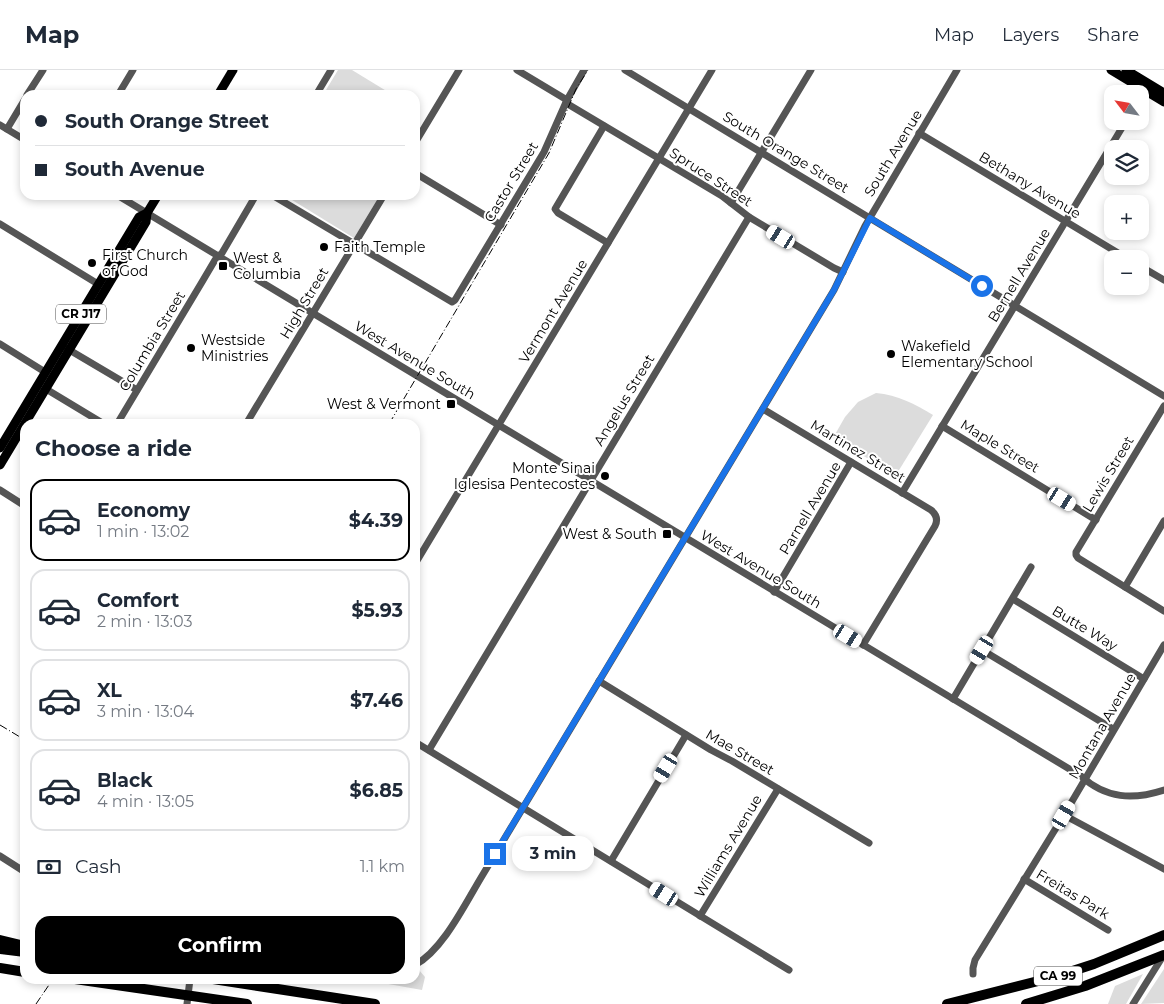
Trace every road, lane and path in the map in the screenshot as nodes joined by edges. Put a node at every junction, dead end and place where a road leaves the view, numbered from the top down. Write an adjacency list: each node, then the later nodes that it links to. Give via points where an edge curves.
1 (42, 70): 16 (street)
2 (133, 70): 17 (street)
3 (233, 70): 18 (main road)
4 (331, 70): 19 (street)
5 (459, 70): 31 (street)
6 (517, 70): 22 (street, Spruce Street)
7 (584, 70): 22 (street, Castor Street)
8 (625, 70): 25 (street, South Orange Street)
9 (712, 70): 25 (street, Vermont Avenue)
10 (811, 70): 33 (street)
11 (957, 70): 30 (street, South Avenue)
12 (1111, 70): 14 (main road)
13 (1126, 70): 15 (main road)
14 (1130, 85)
15 (1159, 86): 20 (main road)
16 (31, 90)
17 (121, 90)
18 (221, 90)
19 (319, 90)
20 (1164, 93)
21 (1149, 97): 23 (main road)
22 (566, 101): 27 (street, Spruce Street); 47 (street, Castor Street, via 546,149)
23 (1164, 102)
24 (20, 107): 28 (street)
25 (689, 108): 33 (street, South Orange Street); 34 (street, Vermont Avenue)
26 (0, 125): 28 (street)
27 (604, 126): 34 (street, Spruce Street); 48 (street, via 555,208 558,213)
28 (7, 129): 32 (street)
29 (1121, 130): 45 (street, Bernell Avenue)
30 (920, 133): 44 (street, South Avenue); 45 (street, Bethany Avenue)
31 (420, 135)
32 (20, 137)
33 (762, 152): 41 (street); 44 (street, South Orange Street)
34 (659, 158): 41 (street, Spruce Street); 48 (street, Vermont Avenue)
35 (420, 176): 47 (street)
36 (125, 200): 42 (street, West Avenue South)
37 (155, 200): 42 (main road)
38 (253, 200): 51 (street, Columbia Street)
39 (280, 200): 49 (street)
40 (381, 200): 49 (street, High Street)
41 (731, 203): 43 (street, Spruce Street)
42 (147, 213): 51 (street, West Avenue South); 55 (main road, CR J17, via 139,217); 59 (main road, CR J17, via 146,222)
43 (749, 217): 53 (street, Spruce Street); 76 (street, Angelus Street)
44 (870, 218): 53 (street, South Avenue); 56 (street, South Orange Street)
45 (1066, 221): 50 (street, Bethany Avenue); 56 (street, Bernell Avenue)
46 (0, 224): 55 (street)
47 (500, 225): 49 (street, Castor Street, via 452,302)
48 (608, 243): 70 (street, Vermont Avenue)
49 (354, 244): 57 (street, High Street)
50 (1113, 250)
51 (218, 256): 57 (street, West Avenue South); 62 (street, Columbia Street)
52 (1149, 271): 54 (street)
53 (843, 272): 65 (street, South Avenue)
54 (1164, 280)
55 (98, 284): 59 (main road, CR J17)
56 (1014, 306): 63 (street, South Orange Street); 71 (street, Bernell Avenue)
57 (312, 313): 69 (street, High Street); 70 (street, West Avenue South)
58 (0, 344): 60 (street)
59 (65, 348): 60 (main road, CR J17); 61 (main road, CR J17); 62 (street)
60 (45, 372): 73 (main road, CR J17)
61 (46, 389): 66 (main road, CR J17); 67 (street)
62 (137, 390): 68 (street, Columbia Street)
63 (1164, 396)
64 (1164, 406): 80 (street, Lewis Street)
65 (763, 409): 74 (street, Martinez Street); 82 (street, South Avenue)
66 (28, 419)
67 (96, 419)
68 (120, 419)
69 (249, 419)
70 (498, 425): 76 (street, West Avenue South); 83 (street, Vermont Avenue)
71 (942, 426): 78 (street, Bernell Avenue); 80 (street, Maple Street)
72 (20, 432): 75 (main road, CR J17)
73 (0, 448)
74 (851, 462): 78 (street, Martinez Street); 86 (street, Parnell Avenue)
75 (0, 465)
76 (590, 481): 82 (street, West Avenue South); 98 (street, Angelus Street)
77 (0, 490): 79 (street)
78 (902, 492): 89 (street, Martinez Street, via 931,510 936,517 935,526)
79 (20, 503)
80 (1096, 520): 85 (street, Lewis Street, via 1076,555)
81 (1164, 521): 85 (street)
82 (685, 538): 86 (street, West Avenue South); 93 (street, South Avenue)
83 (420, 556)
84 (1032, 567): 87 (street)
85 (1125, 587): 88 (street)
86 (774, 592): 89 (street, West Avenue South)
87 (1013, 599): 91 (street); 92 (street, Butte Way)
88 (1164, 611)
89 (863, 645): 94 (street, West Avenue South)
90 (1164, 645): 92 (street, Montana Avenue)
91 (982, 650): 94 (street); 95 (street)
92 (1144, 679): 95 (street, Montana Avenue)
93 (599, 681): 96 (street, Mae Street); 102 (street, South Avenue)
94 (954, 699): 99 (street, West Avenue South)
95 (1113, 729): 99 (street, Montana Avenue)
96 (686, 735): 100 (street, Mae Street); 106 (street)
97 (420, 745): 98 (street)
98 (429, 750): 102 (street)
99 (1084, 779): 101 (street, West Avenue South, via 1121,796 1145,796); 103 (street, Montana Avenue)
100 (778, 789): 104 (street, Mae Street); 110 (street, Williams Avenue)
101 (1164, 790)
102 (524, 807): 106 (street); 118 (street, South Avenue, via 441,943)
103 (1064, 815): 108 (street); 109 (street, Montana Avenue)
104 (868, 843)
105 (0, 856): 107 (street)
106 (611, 861): 110 (street)
107 (20, 869)
108 (1164, 869)
109 (1024, 880): 111 (street, Freitas Park); 124 (street, Montana Avenue, via 975,960)
110 (700, 916): 120 (street)
111 (1108, 930)
112 (1164, 935): 131 (highway, CA 99, via 1054,977)
113 (0, 940): 114 (highway)
114 (20, 945)
115 (0, 948): 116 (highway)
116 (20, 951)
117 (1164, 954): 132 (highway, CA 99, via 1085,986); 133 (street)
118 (420, 962)
119 (0, 968): 121 (highway)
120 (789, 970)
121 (20, 971)
122 (20, 971): 123 (highway)
123 (0, 974)
124 (974, 974)
125 (112, 984): 129 (highway)
126 (189, 984): 128 (street)
127 (245, 984): 130 (highway)
128 (187, 1004)
129 (247, 1004)
130 (375, 1004)
131 (947, 1004)
132 (1026, 1004)
133 (1134, 1004)

